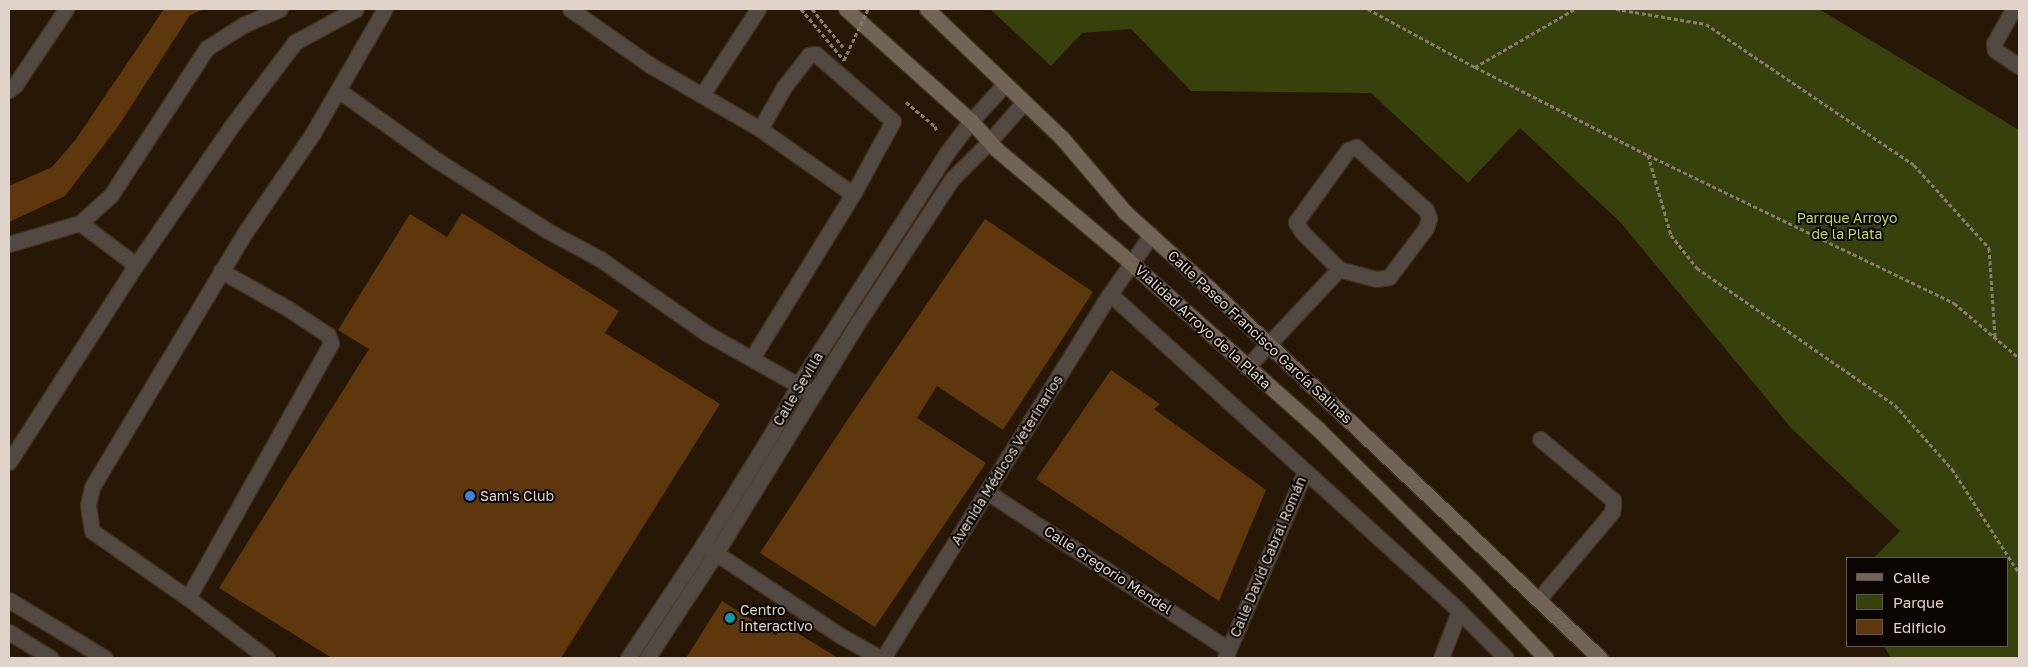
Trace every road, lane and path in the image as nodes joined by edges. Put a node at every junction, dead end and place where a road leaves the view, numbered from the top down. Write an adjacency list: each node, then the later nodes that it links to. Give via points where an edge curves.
1 (66, 9): 20 (street)
2 (280, 9): 29 (street, via 243,25 207,48 111,195)
3 (356, 9): 33 (street, via 295,42 230,128)
4 (385, 9): 21 (street)
5 (570, 9): 22 (street, via 650,65)
6 (758, 9): 22 (street)
7 (801, 9): 10 (path, bridge, via 844,60)
8 (812, 9): 16 (path)
9 (846, 9): 24 (main road, Vialidad Arroyo de la Plata)
10 (868, 9)
11 (927, 9): 19 (main road, Calle Paseo Francisco García Salinas)
12 (1368, 9): 18 (path)
13 (1575, 9): 18 (path)
14 (1616, 9): 37 (path, via 1706,24 1914,165 1989,248)
15 (2019, 12): 17 (street, via 2012,11 1994,43 1995,50)
16 (843, 46)
17 (2019, 66)
18 (1475, 67): 27 (path)
19 (1005, 84): 23 (main road, Calle Paseo Francisco García Salinas); 24 (street, Calle Sevilla)
20 (9, 90)
21 (338, 90): 35 (street); 39 (street, via 446,167 548,231 600,259 706,332)
22 (702, 95): 25 (street)
23 (1024, 102): 26 (street, Calle Sevilla); 30 (main road, Calle Paseo Francisco García Salinas, via 1062,138 1125,212)
24 (970, 121): 26 (main road, Vialidad Arroyo de la Plata); 42 (street, Calle Sevilla)
25 (760, 129): 28 (street); 28 (street, via 784,87 809,55 816,54 893,120)
26 (989, 142): 32 (main road, Vialidad Arroyo de la Plata); 43 (street, Calle Sevilla, via 952,179)
27 (1648, 155): 37 (path, via 1954,303); 49 (path, via 1671,235 1697,268 1895,405 1952,469)
28 (853, 194): 39 (street)
29 (80, 223): 31 (street); 33 (street)
30 (1151, 235): 32 (street, Avenida Médicos Veterinarios); 38 (main road, Calle Paseo Francisco García Salinas)
31 (9, 244)
32 (1130, 262): 36 (street, Avenida Médicos Veterinarios); 41 (main road, Vialidad Arroyo de la Plata)
33 (136, 264): 45 (street)
34 (1339, 268): 34 (street, via 1296,222 1348,150 1356,147 1426,210 1429,218 1426,228 1389,276 1376,279); 38 (street)
35 (221, 271): 50 (street, via 92,487 88,505 92,531); 50 (street, via 287,308 328,335 331,343)
36 (1110, 294): 46 (street, Calle David Cabral Román); 47 (street, Avenida Médicos Veterinarios)
37 (1995, 337): 40 (path)
38 (1268, 346): 41 (street); 52 (main road, Calle Paseo Francisco García Salinas)
39 (752, 358): 42 (street)
40 (2019, 358)
41 (1248, 367): 64 (main road, Vialidad Arroyo de la Plata, via 1318,429)
42 (799, 384): 43 (street); 48 (street, Calle Sevilla)
43 (814, 394): 48 (street, Calle Sevilla)
44 (1540, 439): 52 (street, via 1613,500 1613,506 1612,512)
45 (9, 462)
46 (1305, 471): 53 (street); 55 (street, Calle David Cabral Román)
47 (987, 492): 55 (street, Calle Gregorio Mendel); 61 (street, Avenida Médicos Veterinarios)
48 (710, 549): 59 (street, Calle Sevilla); 60 (street, Calle Sevilla); 61 (street, via 841,636)
49 (2019, 573)
50 (188, 598): 58 (street)
51 (9, 600): 57 (street)
52 (1538, 600): 65 (main road, Calle Paseo Francisco García Salinas)
53 (1459, 611): 62 (street); 63 (street)
54 (9, 632): 56 (street)
55 (1226, 654)
56 (51, 658)
57 (105, 658)
58 (267, 658)
59 (628, 658)
60 (648, 658)
61 (881, 658)
62 (1442, 658)
63 (1506, 658)
64 (1546, 658)
65 (1600, 658)

